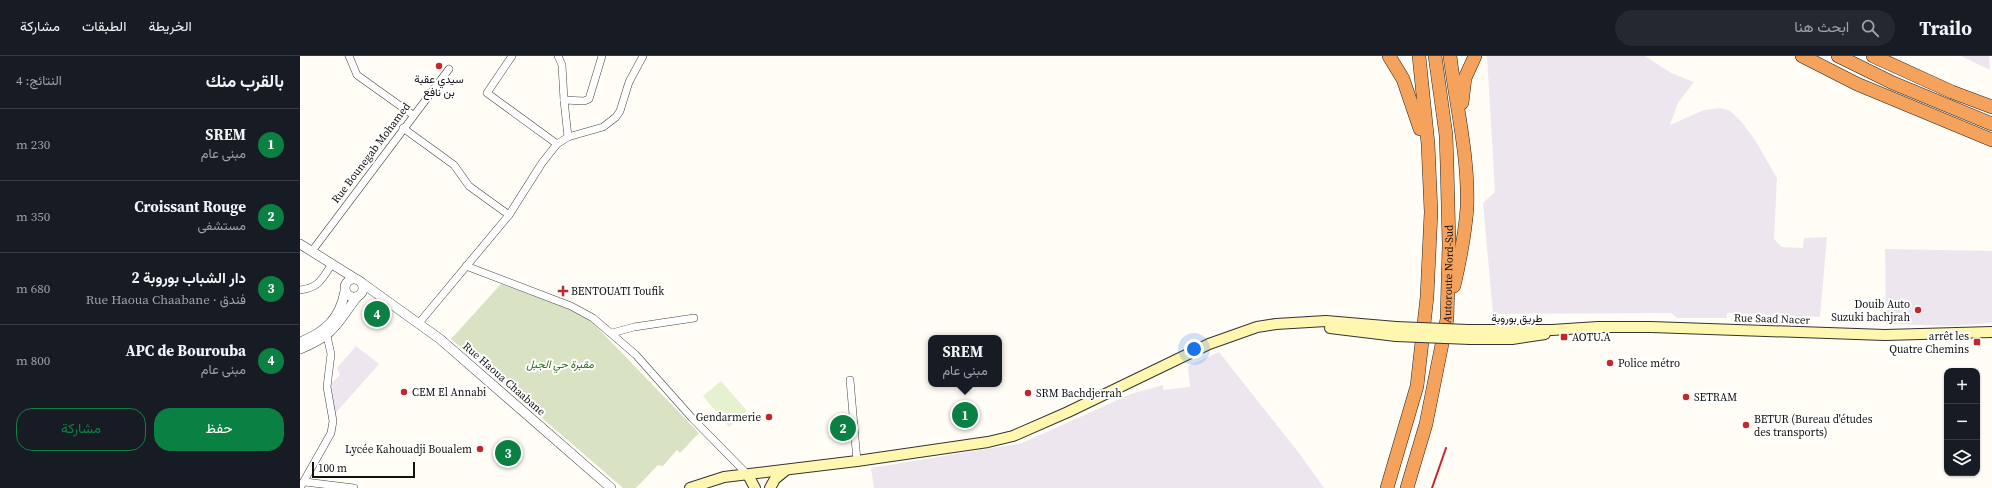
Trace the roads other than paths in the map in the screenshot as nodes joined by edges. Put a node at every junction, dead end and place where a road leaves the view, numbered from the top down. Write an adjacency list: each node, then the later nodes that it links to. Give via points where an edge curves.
1 (349, 56): 17 (street, via 357,75)
2 (512, 56): 23 (street, via 487,93)
3 (558, 56): 15 (street, via 562,65)
4 (602, 56): 15 (street, via 589,99)
5 (643, 56): 21 (street, via 629,82 616,117 597,130)
6 (1389, 56): 24 (highway, via 1398,68 1412,102)
7 (1419, 56): 24 (highway, Autoroute Nord-Sud)
8 (1436, 56): 36 (highway, Autoroute Nord-Sud, via 1446,135 1449,245)
9 (1450, 56): 20 (highway)
10 (1475, 56): 20 (highway, via 1463,82)
11 (1802, 56): 22 (highway, via 1857,84)
12 (1838, 56): 18 (highway, via 1893,84)
13 (1873, 56): 16 (highway)
14 (450, 69): 17 (street, Rue Bounegab Mohamed)
15 (564, 100): 21 (street)
16 (1992, 107)
17 (413, 115): 19 (street, Rue Bounegab Mohamed)
18 (1992, 124)
19 (403, 128): 25 (street, via 454,165 469,186); 27 (street, Rue Bounegab Mohamed)
20 (1462, 135): 36 (highway, via 1467,206 1465,232)
21 (568, 137): 23 (street)
22 (1992, 140)
23 (557, 144): 25 (street)
24 (1429, 180): 54 (highway, Autoroute Nord-Sud, via 1430,245 1422,354 1417,386)
25 (509, 215): 28 (street)
26 (300, 244): 27 (street, Rue Haoua Chaabane)
27 (312, 251): 29 (street, Rue Haoua Chaabane)
28 (466, 266): 37 (street); 40 (street, via 571,306 584,312)
29 (336, 267): 30 (street, Rue Haoua Chaabane); 31 (street, via 311,289); 32 (street, via 343,278)
30 (359, 281): 32 (street, via 348,281); 33 (street, Rue Haoua Chaabane); 34 (street, via 364,287)
31 (300, 290)
32 (345, 290): 34 (street, via 350,296); 42 (street, via 341,310 331,323)
33 (376, 293): 34 (street); 37 (street, Rue Haoua Chaabane)
34 (360, 295): 41 (street)
35 (694, 318): 40 (street, via 634,326)
36 (1447, 319): 55 (highway, Autoroute Nord-Sud, via 1426,424)
37 (419, 323): 50 (street, Rue Haoua Chaabane)
38 (1552, 330): 39 (main road, Rue Saad Nacer, via 1606,327 1680,328 1885,335); 45 (main road, طريق بوروبة, bridge, via 1528,337 1327,328 1307,323 1257,327 1209,344 1013,436)
39 (1992, 332)
40 (612, 333): 47 (street, via 636,355 692,418)
41 (327, 336): 43 (street); 48 (street, via 331,354 328,390 333,425)
42 (300, 342)
43 (300, 349)
44 (850, 380): 45 (street)
45 (857, 461): 46 (main road, طريق بوروبة)
46 (787, 470): 47 (main road, طريق بوروبة); 53 (main road, via 775,479)
47 (748, 475): 51 (main road, طريق بوروبة, via 724,477); 52 (main road)
48 (302, 485): 49 (street)
49 (354, 488)
50 (611, 488)
51 (690, 488)
52 (755, 488)
53 (770, 488)
54 (1387, 488)
55 (1407, 488)

